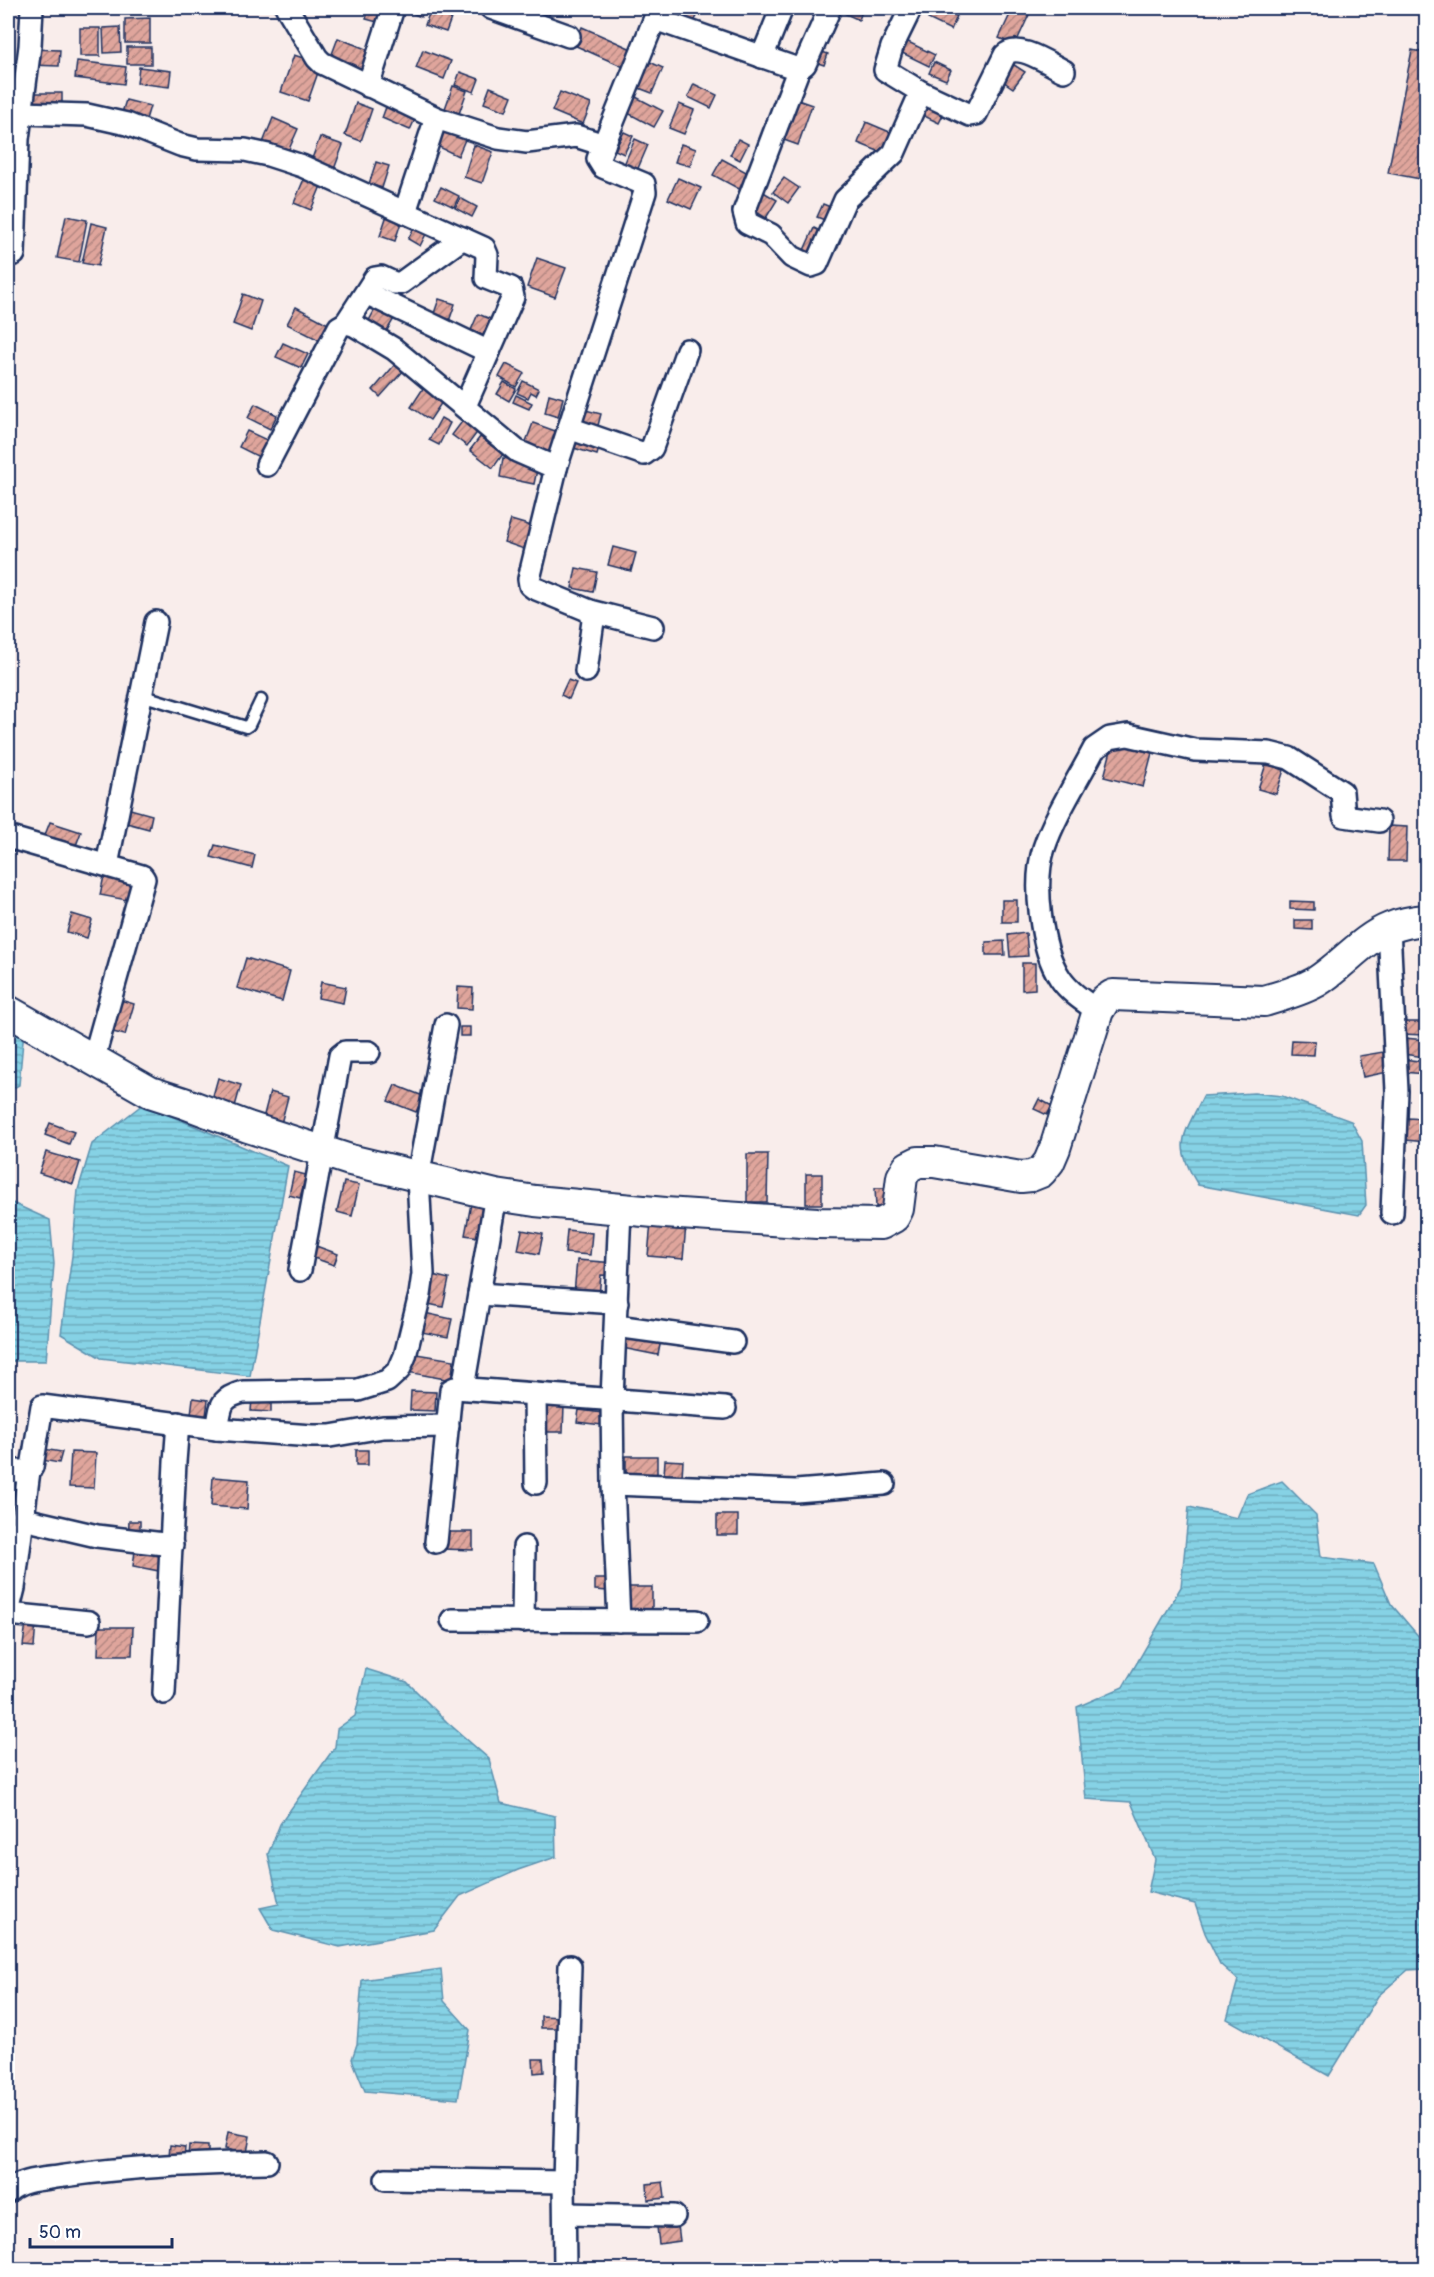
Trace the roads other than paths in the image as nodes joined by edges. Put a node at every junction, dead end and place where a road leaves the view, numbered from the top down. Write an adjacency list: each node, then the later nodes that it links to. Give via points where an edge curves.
1 (32, 8): 15 (street)
2 (286, 8): 13 (street, via 317,58)
3 (393, 8): 13 (street)
4 (491, 8): 9 (street)
5 (782, 8): 10 (street)
6 (830, 8): 11 (street)
7 (911, 8): 14 (street, via 885,68 887,73)
8 (657, 13): 10 (street); 17 (street)
9 (569, 36)
10 (762, 57): 11 (street)
11 (800, 68): 14 (street, via 744,217 747,223 771,235 792,257 811,266 817,264 845,200 894,153)
12 (1064, 71): 14 (street, via 1021,50 1010,51 976,114 970,115)
13 (368, 86): 16 (street)
14 (921, 92)
15 (21, 113): 18 (street, via 87,115 133,126 180,146 268,155); 20 (street)
16 (436, 118): 17 (street, via 514,141 540,142 576,136); 18 (street)
17 (604, 145): 26 (street, via 598,159 603,167 644,184 645,188)
18 (405, 212): 19 (street)
19 (463, 238): 21 (street, via 401,283 378,277); 24 (street, via 486,251 486,278 513,292)
20 (14, 254)
21 (366, 293): 22 (street); 24 (street)
22 (346, 323): 25 (street, via 394,349); 27 (street, via 339,327)
23 (687, 350): 26 (street, via 649,452 644,454)
24 (489, 352): 25 (street)
25 (465, 406): 28 (street, via 517,451)
26 (569, 428): 28 (street)
27 (267, 465)
28 (556, 468): 29 (street, via 530,585)
29 (590, 611): 31 (street); 32 (street)
30 (156, 622): 33 (street)
31 (653, 627)
32 (586, 671)
33 (141, 694): 34 (lane, via 246,727); 37 (street)
34 (261, 700)
35 (1379, 821): 41 (street, via 1344,816 1342,792 1289,758 1269,753 1195,750 1128,735 1101,742 1049,836 1041,861 1039,894 1039,909 1056,972 1072,991)
36 (8, 837): 37 (street)
37 (107, 865): 44 (street, via 144,879)
38 (1426, 920): 39 (street)
39 (1389, 928): 41 (street, via 1314,983 1287,995 1264,1001 1113,995); 49 (street, via 1397,1091)
40 (8, 1011): 44 (street)
41 (1098, 1011): 48 (street, via 1055,1148 1041,1172 1021,1177 918,1162 908,1167 902,1177 894,1217 881,1224)
42 (446, 1025): 46 (street)
43 (369, 1052): 45 (street, via 345,1052 340,1056)
44 (93, 1061): 45 (street, via 150,1092)
45 (321, 1150): 46 (street); 50 (street)
46 (417, 1177): 47 (street); 61 (street, via 423,1274 416,1315 399,1370 387,1381 358,1390 243,1392 228,1396 222,1404)
47 (496, 1195): 48 (street); 51 (street)
48 (620, 1210): 52 (street)
49 (1392, 1213)
50 (300, 1269)
51 (479, 1294): 52 (street); 55 (street)
52 (616, 1303): 53 (street)
53 (616, 1326): 54 (street); 57 (street)
54 (733, 1342)
55 (463, 1388): 56 (street); 60 (street, via 451,1390)
56 (535, 1394): 57 (street); 64 (street)
57 (612, 1399): 58 (street); 65 (street)
58 (725, 1407)
59 (178, 1423): 61 (street); 63 (street, via 42,1406); 69 (street)
60 (448, 1426): 61 (street, via 383,1427 330,1436); 68 (street)
61 (217, 1429)
62 (8, 1471): 63 (street)
63 (29, 1471): 67 (street)
64 (536, 1484)
65 (613, 1484): 66 (street, via 796,1491); 74 (street)
66 (884, 1484)
67 (24, 1519): 69 (street, via 97,1536); 71 (street)
68 (436, 1542)
69 (172, 1545): 77 (street)
70 (524, 1547): 73 (street)
71 (8, 1612): 76 (street)
72 (452, 1620): 73 (street)
73 (523, 1621): 74 (street)
74 (619, 1621): 75 (street)
75 (697, 1621)
76 (89, 1622)
77 (164, 1693)
78 (570, 1966): 81 (street)
79 (267, 2162): 82 (street, via 127,2167 33,2181)
80 (386, 2179): 81 (street)
81 (564, 2182): 83 (street)
82 (8, 2192)
83 (564, 2214): 84 (street); 85 (street)
84 (674, 2216)
85 (566, 2270)

